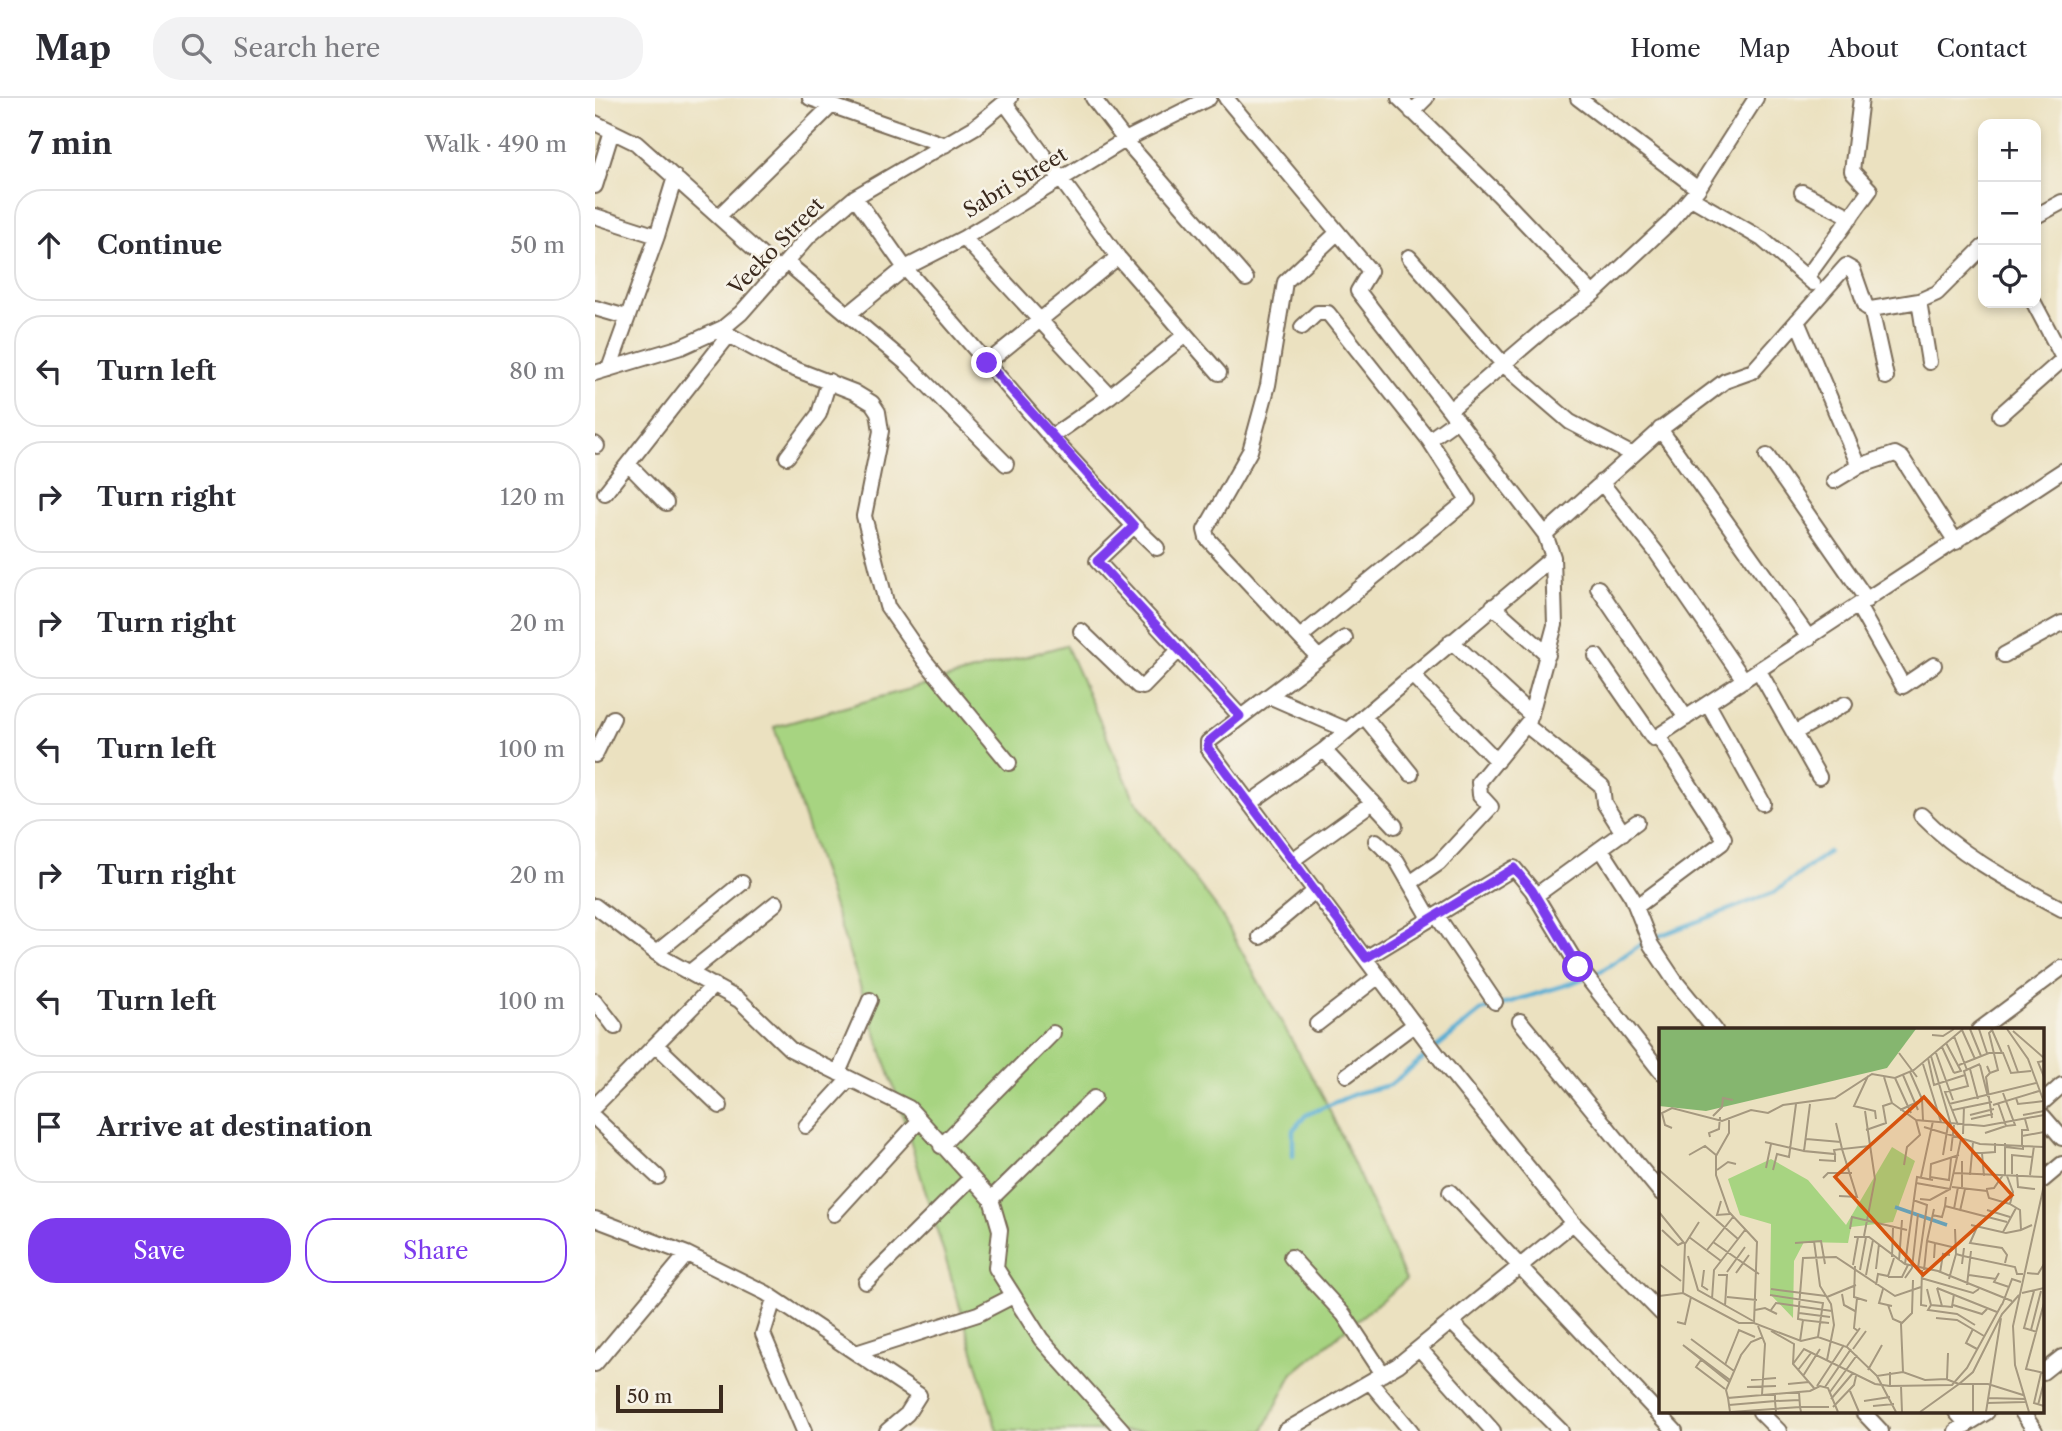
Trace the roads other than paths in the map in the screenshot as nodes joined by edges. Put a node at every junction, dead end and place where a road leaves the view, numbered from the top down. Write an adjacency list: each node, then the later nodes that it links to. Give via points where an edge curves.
1 (810, 98): 11 (street)
2 (1093, 98): 15 (street)
3 (1209, 98): 15 (street, Sabri Street)
4 (1226, 98): 28 (street)
5 (1399, 98): 12 (street)
6 (1426, 98): 12 (street)
7 (1578, 98): 21 (street)
8 (1756, 98): 21 (street)
9 (1861, 98): 27 (street, via 1852,171 1870,190)
10 (1007, 101): 16 (street, Veeko Street); 18 (street)
11 (832, 105): 16 (street); 26 (street)
12 (1412, 112): 39 (street)
13 (595, 122): 14 (street)
14 (612, 131): 17 (street, via 636,143); 19 (street)
15 (1125, 140): 18 (street, Sabri Street); 37 (street)
16 (945, 145): 22 (street, Veeko Street)
17 (675, 177): 26 (street); 29 (street)
18 (1058, 179): 30 (street, Sabri Street); 32 (street)
19 (595, 186)
20 (1802, 192): 27 (street)
21 (1695, 194): 36 (street, via 1762,239); 39 (street)
22 (855, 197): 34 (street, Veeko Street, via 809,236); 35 (street)
23 (2062, 202): 24 (street)
24 (2041, 213)
25 (595, 216): 29 (street)
26 (719, 216): 34 (street)
27 (1851, 217): 36 (street)
28 (1337, 233): 60 (street, via 1370,271 1358,292); 86 (street, via 1285,282 1268,384 1250,451 1205,530 1207,538)
29 (657, 236): 45 (street)
30 (964, 238): 35 (street, Sabri Street); 46 (street)
31 (1978, 252): 40 (street, via 1937,293)
32 (1118, 257): 46 (street); 50 (street)
33 (1409, 257): 54 (street)
34 (783, 266): 44 (street); 49 (street, Veeko Street)
35 (905, 268): 44 (street, Sabri Street); 53 (street)
36 (1807, 277): 38 (street)
37 (1246, 279)
38 (1823, 292): 43 (street, via 1850,266 1866,307); 47 (street)
39 (1593, 294): 54 (street)
40 (1919, 302): 43 (street); 52 (street)
41 (595, 308): 45 (street)
42 (2037, 308): 51 (street)
43 (1871, 309): 57 (street)
44 (850, 313): 69 (street, via 907,363)
45 (626, 317): 55 (street)
46 (1042, 319): 53 (street); 59 (street)
47 (1797, 321): 62 (street, via 1753,371 1725,381); 70 (street)
48 (1302, 327): 64 (street, via 1317,313 1328,313)
49 (726, 332): 55 (street, Veeko Street); 58 (street, via 782,364); 68 (street)
50 (1185, 335): 56 (street); 59 (street)
51 (2062, 358): 61 (street)
52 (1929, 362)
53 (987, 363): 63 (street)
54 (1504, 365): 60 (street); 65 (street, via 1570,422)
55 (602, 371)
56 (1219, 373)
57 (1886, 377)
58 (829, 382): 67 (street, via 819,414); 113 (street, via 872,403 881,423 864,516 887,606)
59 (1110, 396): 63 (street)
60 (1454, 415): 64 (street); 77 (street)
61 (2000, 415)
62 (1660, 429): 65 (street); 88 (street)
63 (1051, 437): 76 (street)
64 (1429, 440): 86 (street, via 1468,500)
65 (1631, 454): 73 (street)
66 (1767, 456): 82 (street)
67 (787, 457)
68 (628, 464): 74 (street); 75 (street)
69 (1006, 464)
70 (1859, 466): 72 (street); 78 (street, via 1895,454 1902,458)
71 (2062, 471): 78 (street)
72 (1834, 481)
73 (1601, 482): 77 (street); 98 (street, via 1656,552)
74 (605, 493)
75 (666, 503)
76 (1134, 526): 79 (street); 90 (street, via 1097,561)
77 (1545, 534): 80 (street)
78 (1956, 542): 82 (street)
79 (1157, 548)
80 (1553, 557): 83 (street); 91 (street, via 1555,625)
81 (1598, 587): 105 (street)
82 (1863, 603): 88 (street); 95 (street, via 1903,686)
83 (1493, 606): 89 (street); 91 (street)
84 (2062, 623): 92 (street)
85 (1081, 631): 90 (street, via 1143,687)
86 (1300, 637): 94 (street)
87 (1345, 638): 94 (street)
88 (1809, 638): 96 (street)
89 (1451, 642): 97 (street); 106 (street)
90 (1179, 650): 102 (street)
91 (1548, 655): 106 (street)
92 (2004, 655)
93 (1596, 656): 109 (street, via 1653,738)
94 (1319, 658): 99 (street)
95 (1934, 665)
96 (1759, 671): 98 (street); 108 (street)
97 (1412, 675): 103 (street); 112 (street)
98 (1744, 680): 100 (street)
99 (1269, 696): 102 (street); 107 (street)
100 (1708, 704): 105 (street); 118 (street)
101 (1845, 704): 108 (street)
102 (1240, 716): 116 (street, via 1208,742 1208,748)
103 (1364, 716): 107 (street); 114 (street)
104 (613, 718): 111 (street)
105 (1686, 718): 109 (street)
106 (1529, 720): 112 (street); 122 (street, via 1602,786 1604,803)
107 (1347, 730): 110 (street)
108 (1794, 733): 115 (street)
109 (1658, 736): 131 (street, via 1724,838)
110 (1324, 750): 116 (street); 117 (street)
111 (595, 755)
112 (1497, 761): 127 (street, via 1479,782 1480,795 1491,807 1439,863)
113 (1009, 763)
114 (1411, 774)
115 (1819, 776)
116 (1251, 802): 125 (street)
117 (1373, 802): 121 (street); 125 (street)
118 (1763, 803)
119 (1920, 815): 132 (street, via 1947,842)
120 (1637, 822): 122 (street)
121 (1395, 826)
122 (1623, 833): 124 (street)
123 (1376, 841): 127 (street, via 1397,860)
124 (1601, 849): 129 (street); 131 (street)
125 (1294, 859): 128 (street)
126 (742, 883): 136 (street)
127 (1410, 883): 134 (street)
128 (1316, 890): 135 (street); 137 (street)
129 (1535, 896): 134 (street, via 1514,868); 153 (street, via 1578,967)
130 (776, 903): 139 (street)
131 (1636, 907): 149 (street, via 1649,940 1675,981)
132 (2062, 909)
133 (596, 910): 136 (street)
134 (1434, 917): 137 (street); 144 (street)
135 (1260, 937)
136 (656, 953): 139 (street)
137 (1366, 958): 140 (street)
138 (2062, 968): 150 (street)
139 (690, 972): 141 (street)
140 (1379, 976): 146 (street); 147 (street)
141 (714, 985): 152 (street); 155 (street, via 739,1000 790,1049)
142 (870, 1000): 155 (street)
143 (595, 1001): 148 (street)
144 (1495, 1002)
145 (1520, 1021): 171 (street)
146 (1317, 1024)
147 (1415, 1024): 154 (street); 176 (street)
148 (615, 1027)
149 (1714, 1028)
150 (1982, 1028)
151 (1053, 1033): 166 (street)
152 (656, 1045): 159 (street); 160 (street)
153 (1659, 1069)
154 (1347, 1074)
155 (844, 1076): 163 (street, via 909,1108); 164 (street)
156 (2062, 1085): 158 (street)
157 (1094, 1098): 173 (street)
158 (2045, 1100)
159 (720, 1105)
160 (595, 1106)
161 (595, 1118): 168 (street)
162 (2045, 1118): 165 (street)
163 (919, 1121): 166 (street); 174 (street)
164 (806, 1126)
165 (2062, 1138)
166 (941, 1146): 169 (street)
167 (2062, 1164): 170 (street)
168 (658, 1177)
169 (971, 1178): 173 (street); 180 (street)
170 (2045, 1178)
171 (1659, 1191)
172 (1450, 1192): 179 (street)
173 (991, 1199): 181 (street, via 1000,1230 996,1268)
174 (834, 1214)
175 (595, 1219): 177 (street)
176 (1573, 1223): 179 (street); 183 (street)
177 (687, 1254): 182 (street); 188 (street)
178 (1291, 1257): 190 (street, via 1344,1315)
179 (1518, 1267): 184 (street); 205 (street)
180 (866, 1282)
181 (1013, 1296): 186 (street, via 978,1314); 200 (street, via 1041,1339)
182 (774, 1299): 186 (street); 198 (street, via 763,1334)
183 (1659, 1310)
184 (1451, 1322): 185 (street); 204 (street)
185 (1419, 1348): 190 (street); 203 (street)
186 (856, 1353): 199 (street, via 919,1395 907,1414)
187 (2062, 1357): 189 (street)
188 (595, 1364)
189 (2045, 1370)
190 (1383, 1374): 191 (street)
191 (1370, 1382): 196 (street); 202 (street)
192 (1762, 1414): 206 (street)
193 (1865, 1414): 207 (street)
194 (1984, 1414): 197 (street)
195 (2023, 1414): 208 (street)
196 (1301, 1427): 201 (street)
197 (1961, 1427)
198 (804, 1431)
199 (887, 1431)
200 (1123, 1431)
201 (1285, 1431)
202 (1411, 1431)
203 (1493, 1431)
204 (1561, 1431)
205 (1675, 1431)
206 (1779, 1431)
207 (1881, 1431)
208 (2035, 1431)

